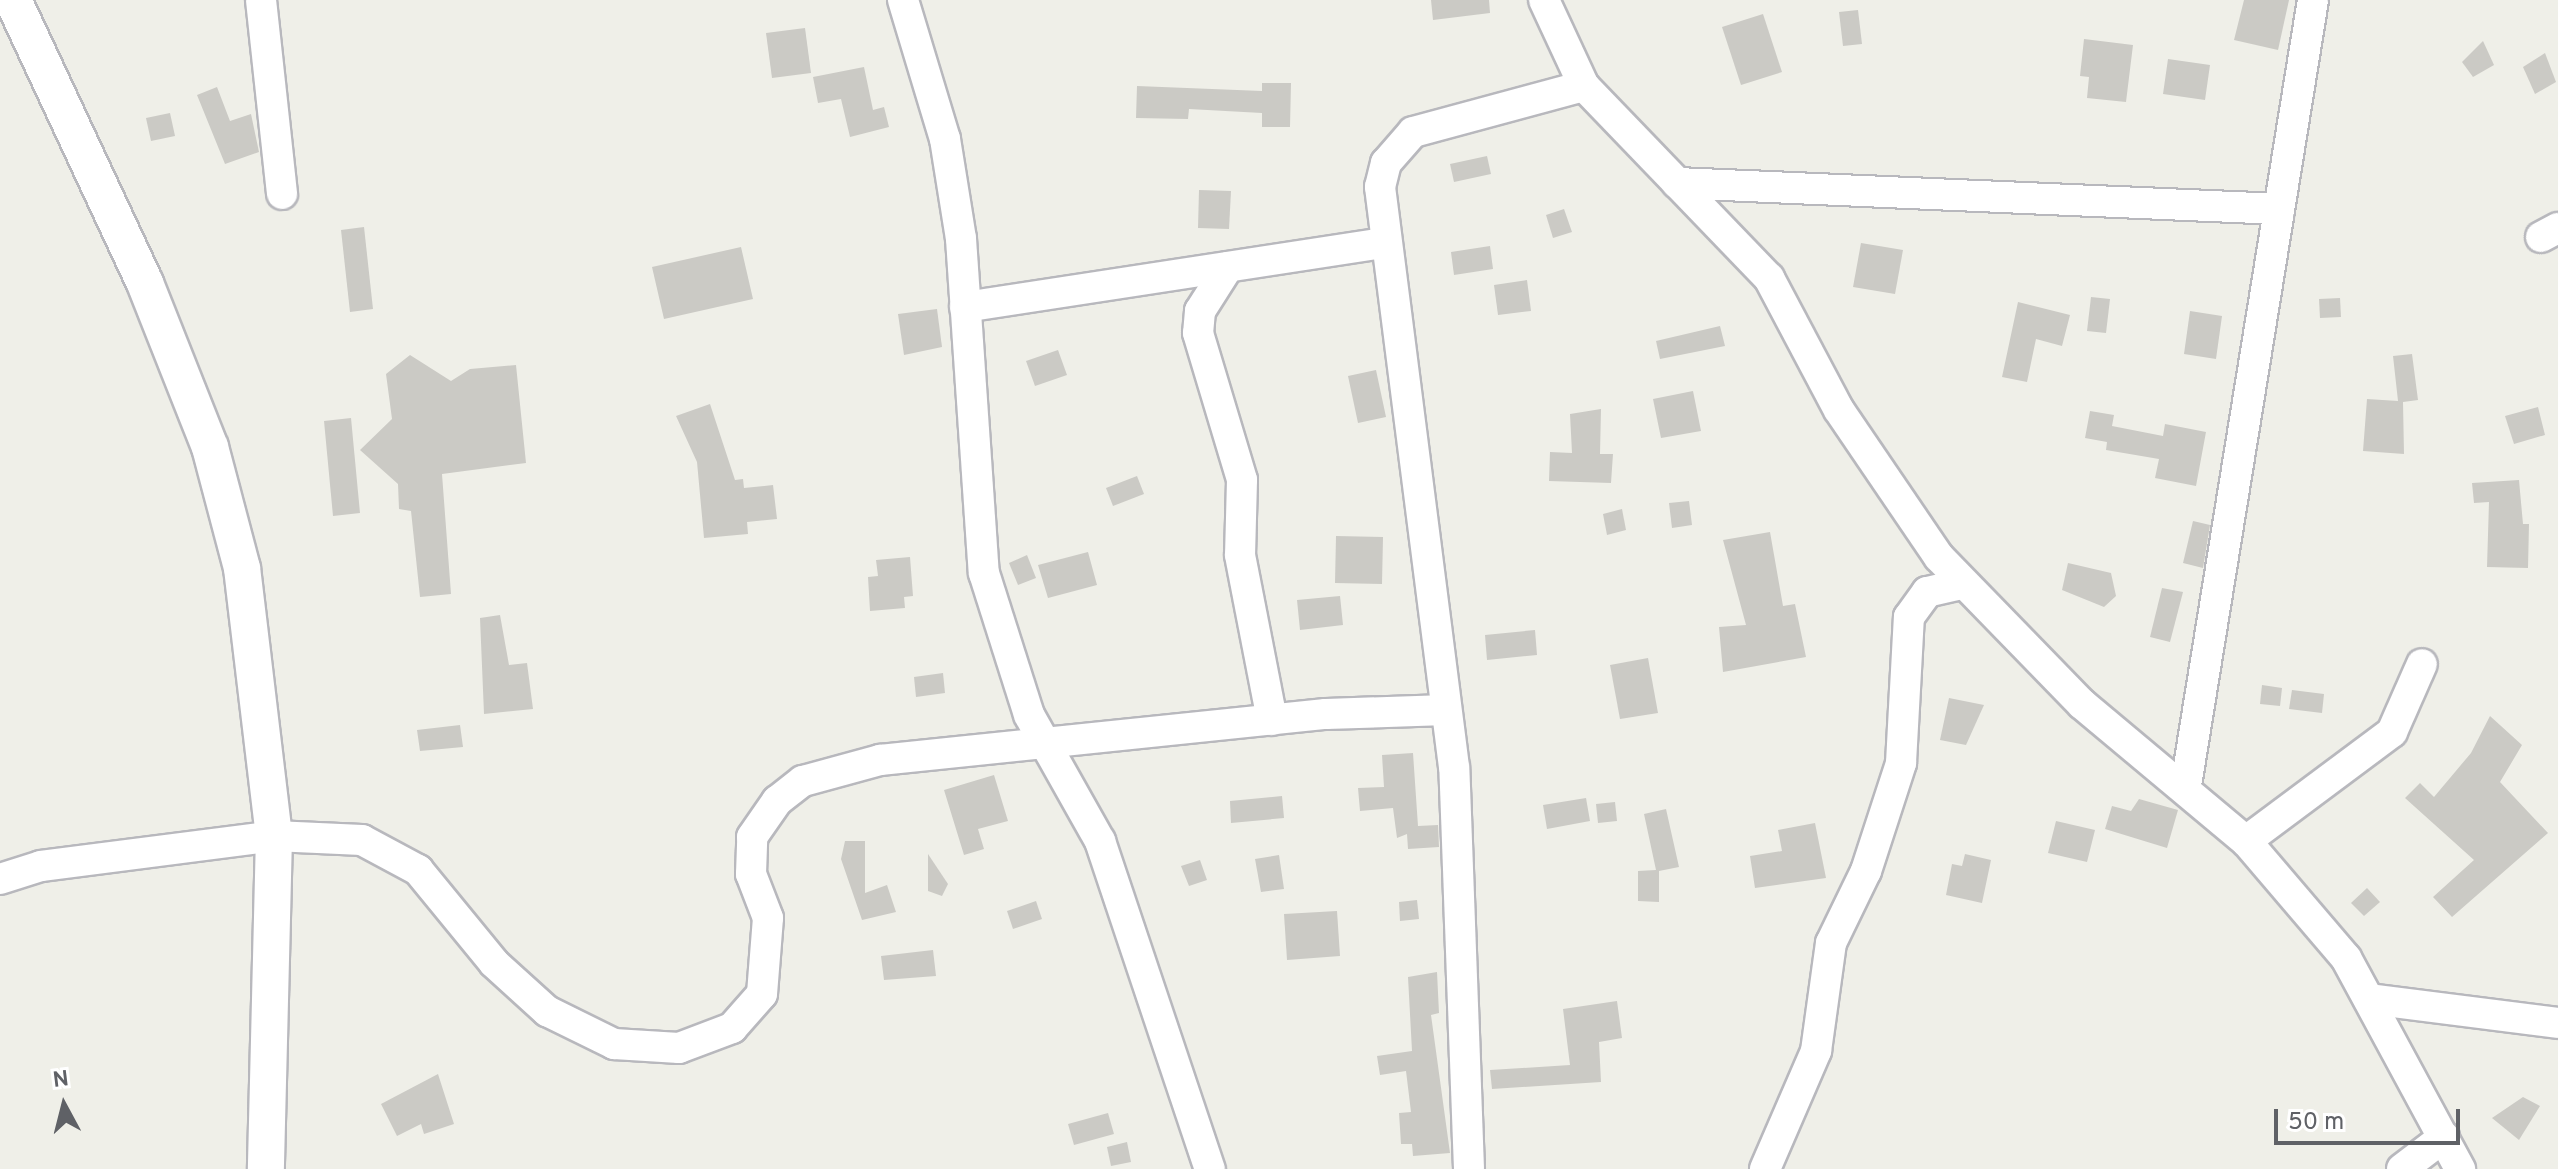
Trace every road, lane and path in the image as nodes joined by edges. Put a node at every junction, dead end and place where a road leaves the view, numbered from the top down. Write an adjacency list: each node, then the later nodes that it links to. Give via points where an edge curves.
1 (13, 0): 19 (street, via 145,283 210,447 242,568)
2 (261, 0): 8 (street)
3 (903, 0): 12 (street, via 945,139)
4 (1544, 0): 6 (street)
5 (2313, 0): 9 (street)
6 (1584, 86): 7 (street); 10 (street, via 1413,132 1386,163)
7 (1677, 183): 9 (street); 13 (street, via 1769,278 1839,410)
8 (282, 194)
9 (2279, 209): 18 (street)
10 (1383, 243): 11 (street); 15 (street)
11 (1228, 267): 12 (street); 16 (street, via 1200,311 1198,333 1242,480 1240,555)
12 (965, 307): 17 (street, via 984,573 1018,687)
13 (1963, 584): 18 (street, via 2082,704); 28 (street, via 1927,592 1909,617 1901,763 1866,871 1831,943 1816,1051)
14 (2422, 664): 20 (street, via 2392,732)
15 (1446, 710): 16 (street); 27 (street, via 1461,881)
16 (1272, 720): 17 (street)
17 (1045, 742): 19 (street, via 834,769 777,801 752,837 748,855 768,918 762,994 732,1028 679,1048 614,1044 547,1011 494,963 418,870 382,847 340,835); 26 (street, via 1100,841)
18 (2186, 785): 20 (street)
19 (274, 836): 21 (street, via 41,866); 25 (street)
20 (2246, 841): 22 (street, via 2346,958)
21 (0, 879)
22 (2369, 999): 23 (street); 24 (street)
23 (2558, 1023)
24 (2444, 1137): 29 (street); 30 (street)
25 (266, 1169)
26 (1210, 1169)
27 (1469, 1169)
28 (1765, 1169)
29 (2402, 1169)
30 (2460, 1169)

